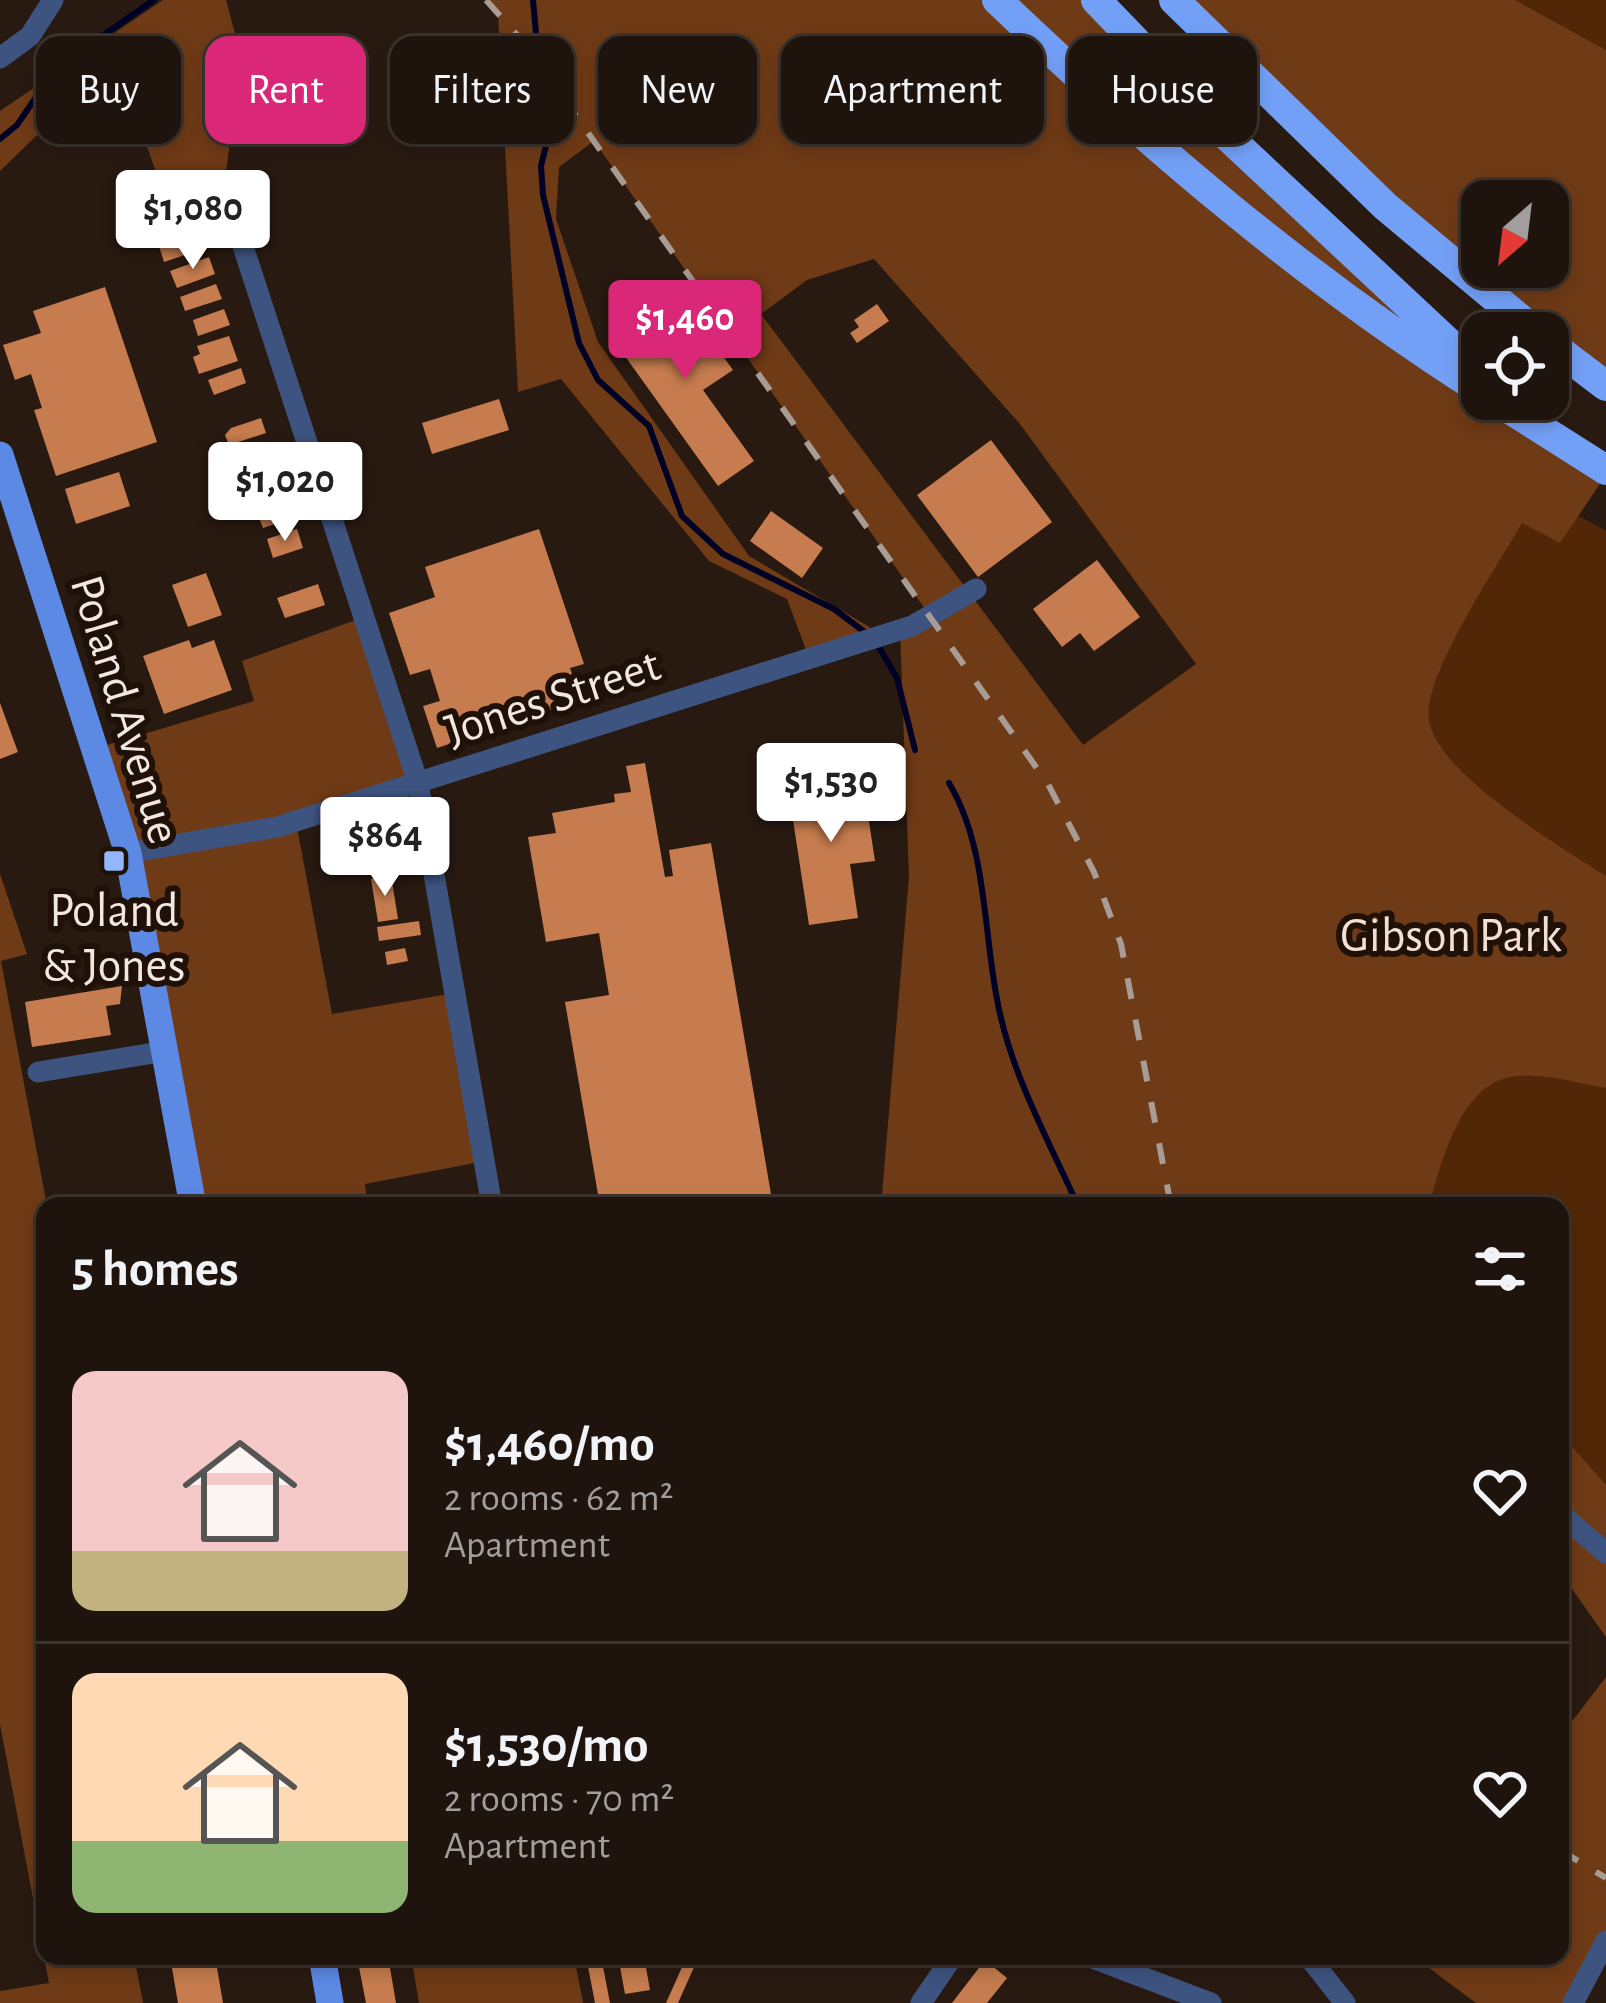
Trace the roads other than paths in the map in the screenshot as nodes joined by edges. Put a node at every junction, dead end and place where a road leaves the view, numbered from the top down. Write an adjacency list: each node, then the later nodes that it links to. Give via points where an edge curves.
1 (53, 0): 5 (street, via 30,36)
2 (997, 0): 10 (highway, via 1273,247)
3 (1096, 0): 8 (highway, via 1225,134)
4 (1174, 0): 7 (highway, via 1368,191)
5 (0, 58)
6 (224, 188): 17 (street)
7 (1513, 312)
8 (1461, 354)
9 (1569, 357): 11 (highway)
10 (1461, 377)
11 (1606, 386)
12 (1528, 420): 15 (highway)
13 (1540, 420): 15 (highway)
14 (0, 455): 18 (main road, Poland Avenue)
15 (1606, 469)
16 (976, 589): 17 (street, Jones Street, via 877,637)
17 (418, 783): 18 (street, Jones Street, via 277,827); 22 (street)
18 (128, 853): 19 (main road, Poland Avenue)
19 (166, 1051): 20 (street); 21 (main road, Poland Avenue)
20 (38, 1072)
21 (191, 1197)
22 (490, 1197)
23 (1569, 1521): 24 (street)
24 (1606, 1553)
25 (1603, 1946): 35 (street)
26 (324, 1965): 31 (main road)
27 (947, 1965): 32 (street)
28 (1106, 1965): 30 (street)
29 (1315, 1965): 34 (street)
30 (1172, 1996): 33 (street)
31 (331, 2003)
32 (921, 2003)
33 (1211, 2003)
34 (1345, 2003)
35 (1574, 2003)

